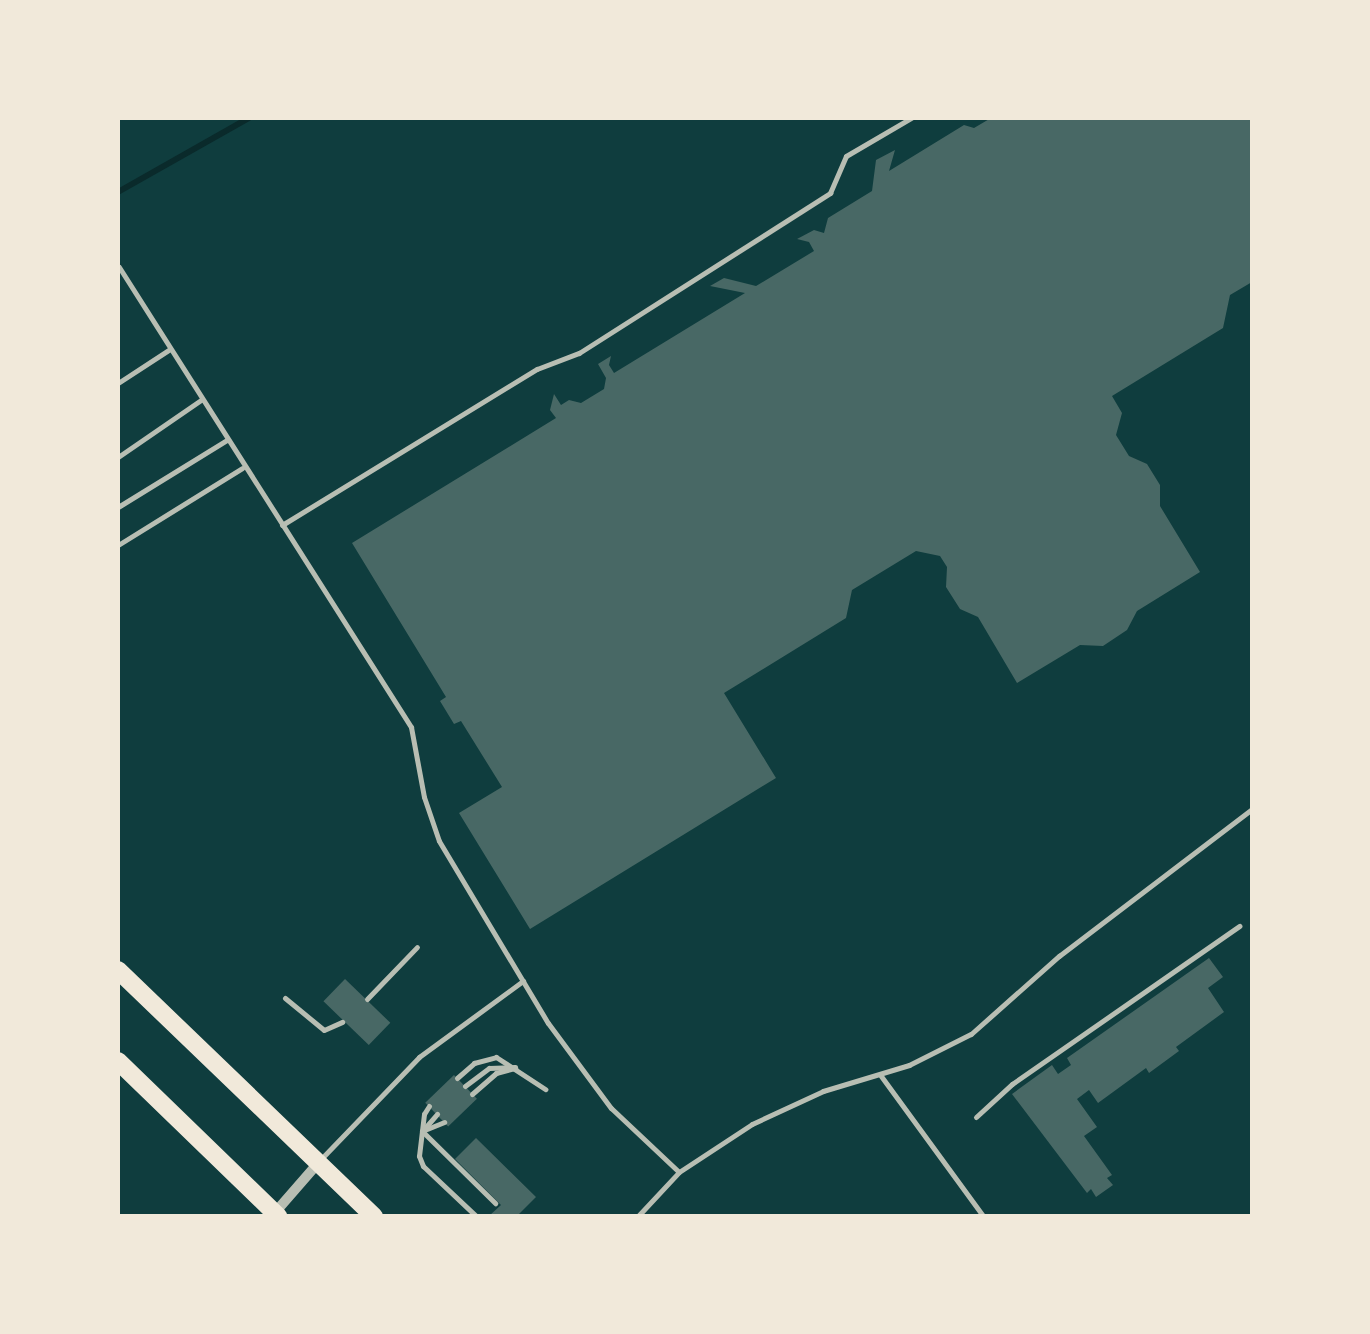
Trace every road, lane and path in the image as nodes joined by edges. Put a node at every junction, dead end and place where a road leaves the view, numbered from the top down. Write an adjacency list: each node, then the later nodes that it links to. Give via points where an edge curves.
1 (911, 118): 10 (lane, via 846,156 830,193 578,353 537,370)
2 (119, 267): 3 (lane)
3 (170, 349): 4 (lane); 5 (lane)
4 (118, 383)
5 (201, 400): 6 (lane); 7 (lane)
6 (226, 440): 8 (lane); 9 (lane)
7 (118, 457)
8 (243, 467): 10 (lane); 11 (lane)
9 (118, 508)
10 (281, 526): 16 (lane, via 411,727 439,841)
11 (118, 545)
12 (1252, 809): 22 (lane, via 1059,956 971,1034)
13 (1239, 926): 29 (lane, via 1012,1084)
14 (418, 948): 18 (lane)
15 (118, 970): 32 (highway)
16 (523, 982): 32 (lane, via 419,1057); 33 (lane, via 602,1097)
17 (285, 998): 19 (lane, via 324,1030)
18 (367, 998)
19 (342, 1022)
20 (118, 1061): 35 (highway)
21 (518, 1068): 23 (lane, via 496,1057); 24 (lane, via 489,1068); 25 (lane); 26 (lane, via 496,1073)
22 (881, 1076): 33 (lane, via 798,1101); 39 (lane)
23 (458, 1078)
24 (465, 1086)
25 (545, 1089)
26 (472, 1094)
27 (429, 1106): 31 (lane)
28 (436, 1114): 31 (lane)
29 (976, 1117)
30 (444, 1122): 31 (lane)
31 (422, 1131): 34 (lane); 37 (lane, via 424,1166)
32 (319, 1162): 35 (street); 36 (highway)
33 (679, 1172): 38 (lane)
34 (495, 1203)
35 (274, 1215)
36 (374, 1216)
37 (476, 1216)
38 (638, 1216)
39 (983, 1216)

